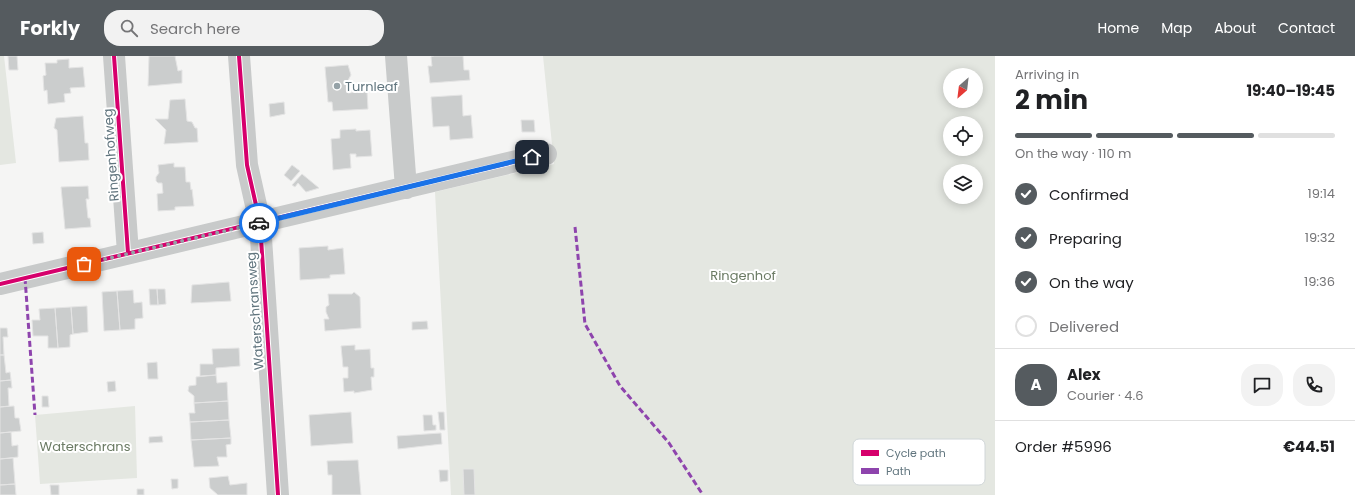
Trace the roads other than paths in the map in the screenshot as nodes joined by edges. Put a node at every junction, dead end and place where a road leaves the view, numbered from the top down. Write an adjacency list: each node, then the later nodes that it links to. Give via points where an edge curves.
1 (114, 56): 7 (street, Ringenhofweg)
2 (239, 56): 6 (street, Waterschransweg, via 247,165)
3 (396, 56): 5 (street)
4 (546, 154): 5 (street)
5 (406, 188): 6 (street)
6 (260, 223): 7 (street); 9 (street, Waterschransweg)
7 (128, 253): 8 (street)
8 (0, 284)
9 (278, 495)

